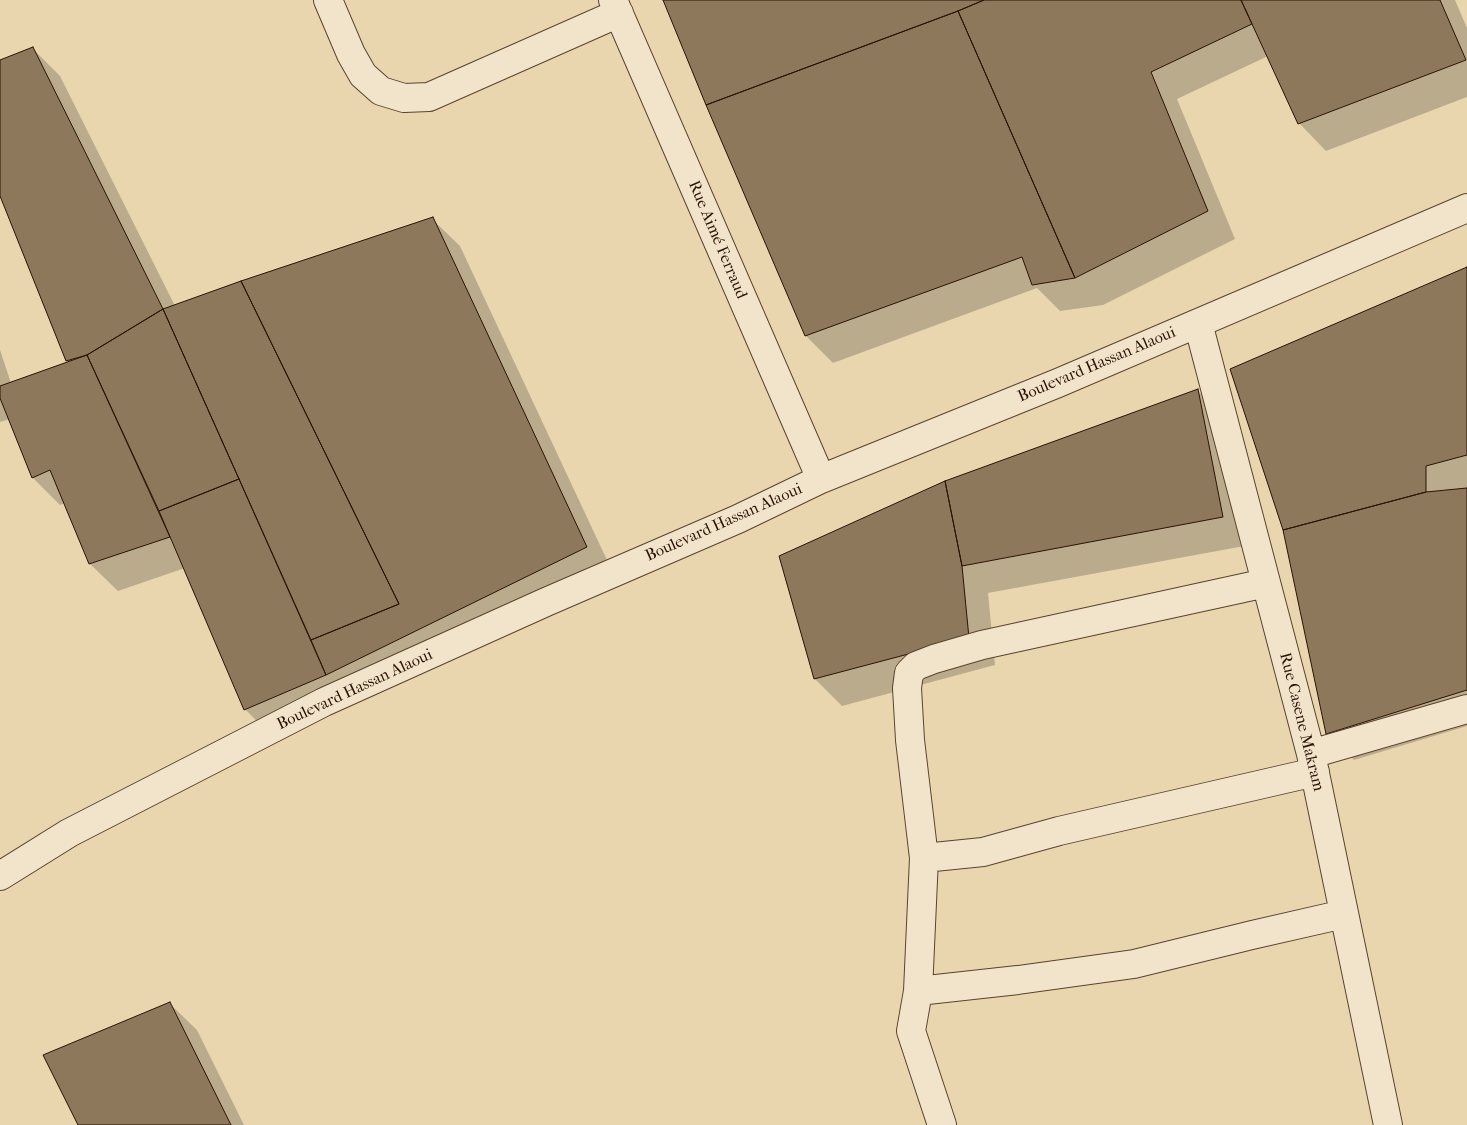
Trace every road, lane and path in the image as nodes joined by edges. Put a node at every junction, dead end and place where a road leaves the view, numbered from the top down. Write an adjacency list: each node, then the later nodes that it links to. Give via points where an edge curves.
1 (328, 0): 2 (street, via 363,75 381,91 404,98 429,97)
2 (616, 6): 5 (street, Rue Aimé Ferraud)
3 (1467, 208): 4 (street, Boulevard Hassan Alaoui)
4 (1198, 322): 5 (street, Boulevard Hassan Alaoui); 6 (street, Rue Casene Makram)
5 (821, 479): 10 (street, Boulevard Hassan Alaoui, via 738,519 324,702 69,833)
6 (1266, 583): 8 (street, Rue Casene Makram); 9 (street, via 982,645 916,666 909,673 907,688)
7 (1467, 708): 8 (street)
8 (1313, 763): 9 (street, via 983,852); 11 (street, Rue Casene Makram)
9 (924, 858): 12 (street)
10 (0, 876)
11 (1344, 914): 12 (street, via 1134,964); 14 (street, Rue Casene Makram)
12 (918, 991): 13 (street, via 912,1031)
13 (942, 1125)
14 (1388, 1125)

